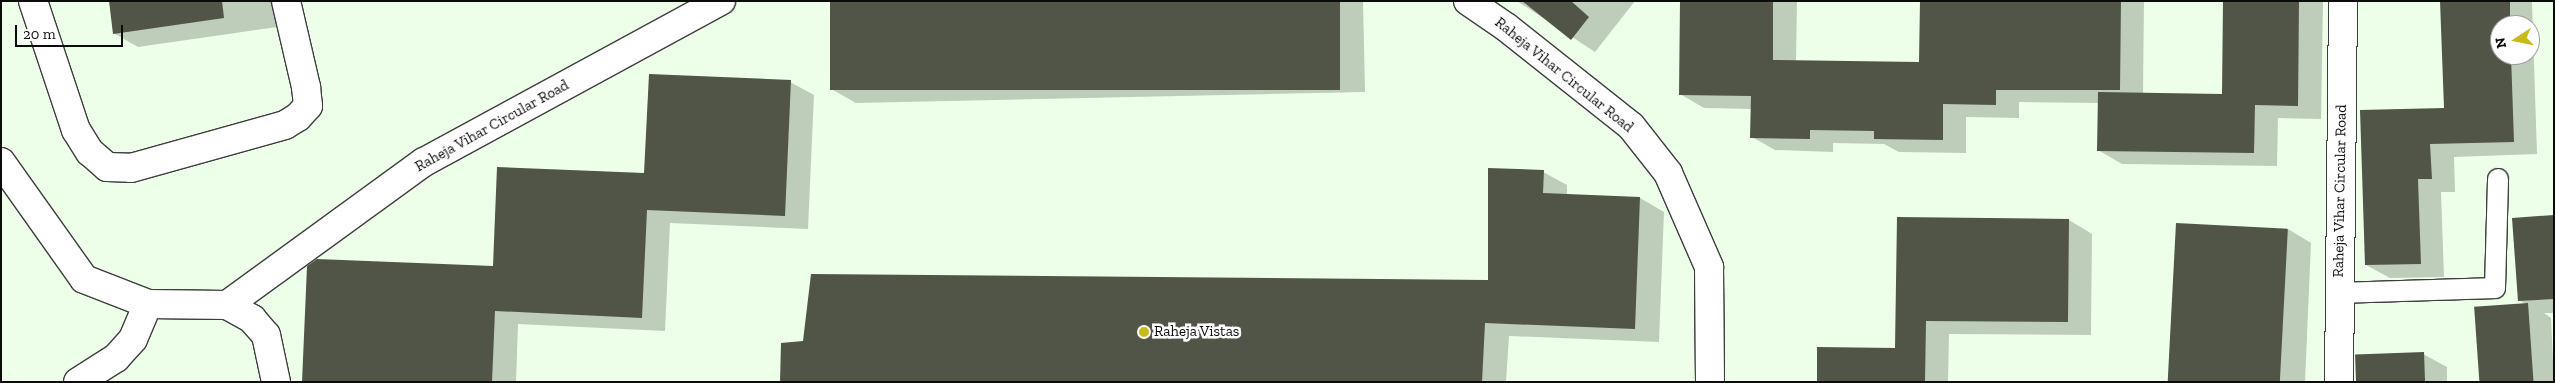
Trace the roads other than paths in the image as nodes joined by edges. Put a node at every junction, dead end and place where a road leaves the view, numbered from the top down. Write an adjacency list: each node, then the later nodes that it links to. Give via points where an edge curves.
1 (33, 1): 2 (street, via 76,130 90,152 106,167 131,168 285,125 298,117 308,106)
2 (286, 1)
3 (721, 1): 10 (street, Raheja Vihar Circular Road, via 424,162)
4 (1468, 1): 13 (street, Raheja Vihar Circular Road, via 1631,126 1668,173 1709,267)
5 (2343, 1): 8 (street, Raheja Vihar Circular Road)
6 (1, 162): 9 (street, via 84,279)
7 (2498, 179): 8 (lane, via 2495,288)
8 (2339, 293): 14 (street, Raheja Vihar Circular Road)
9 (148, 304): 10 (street); 11 (street, via 133,339 116,358)
10 (226, 305): 12 (street, via 252,319 266,335)
11 (78, 382)
12 (276, 382)
13 (1710, 382)
14 (2339, 382)

